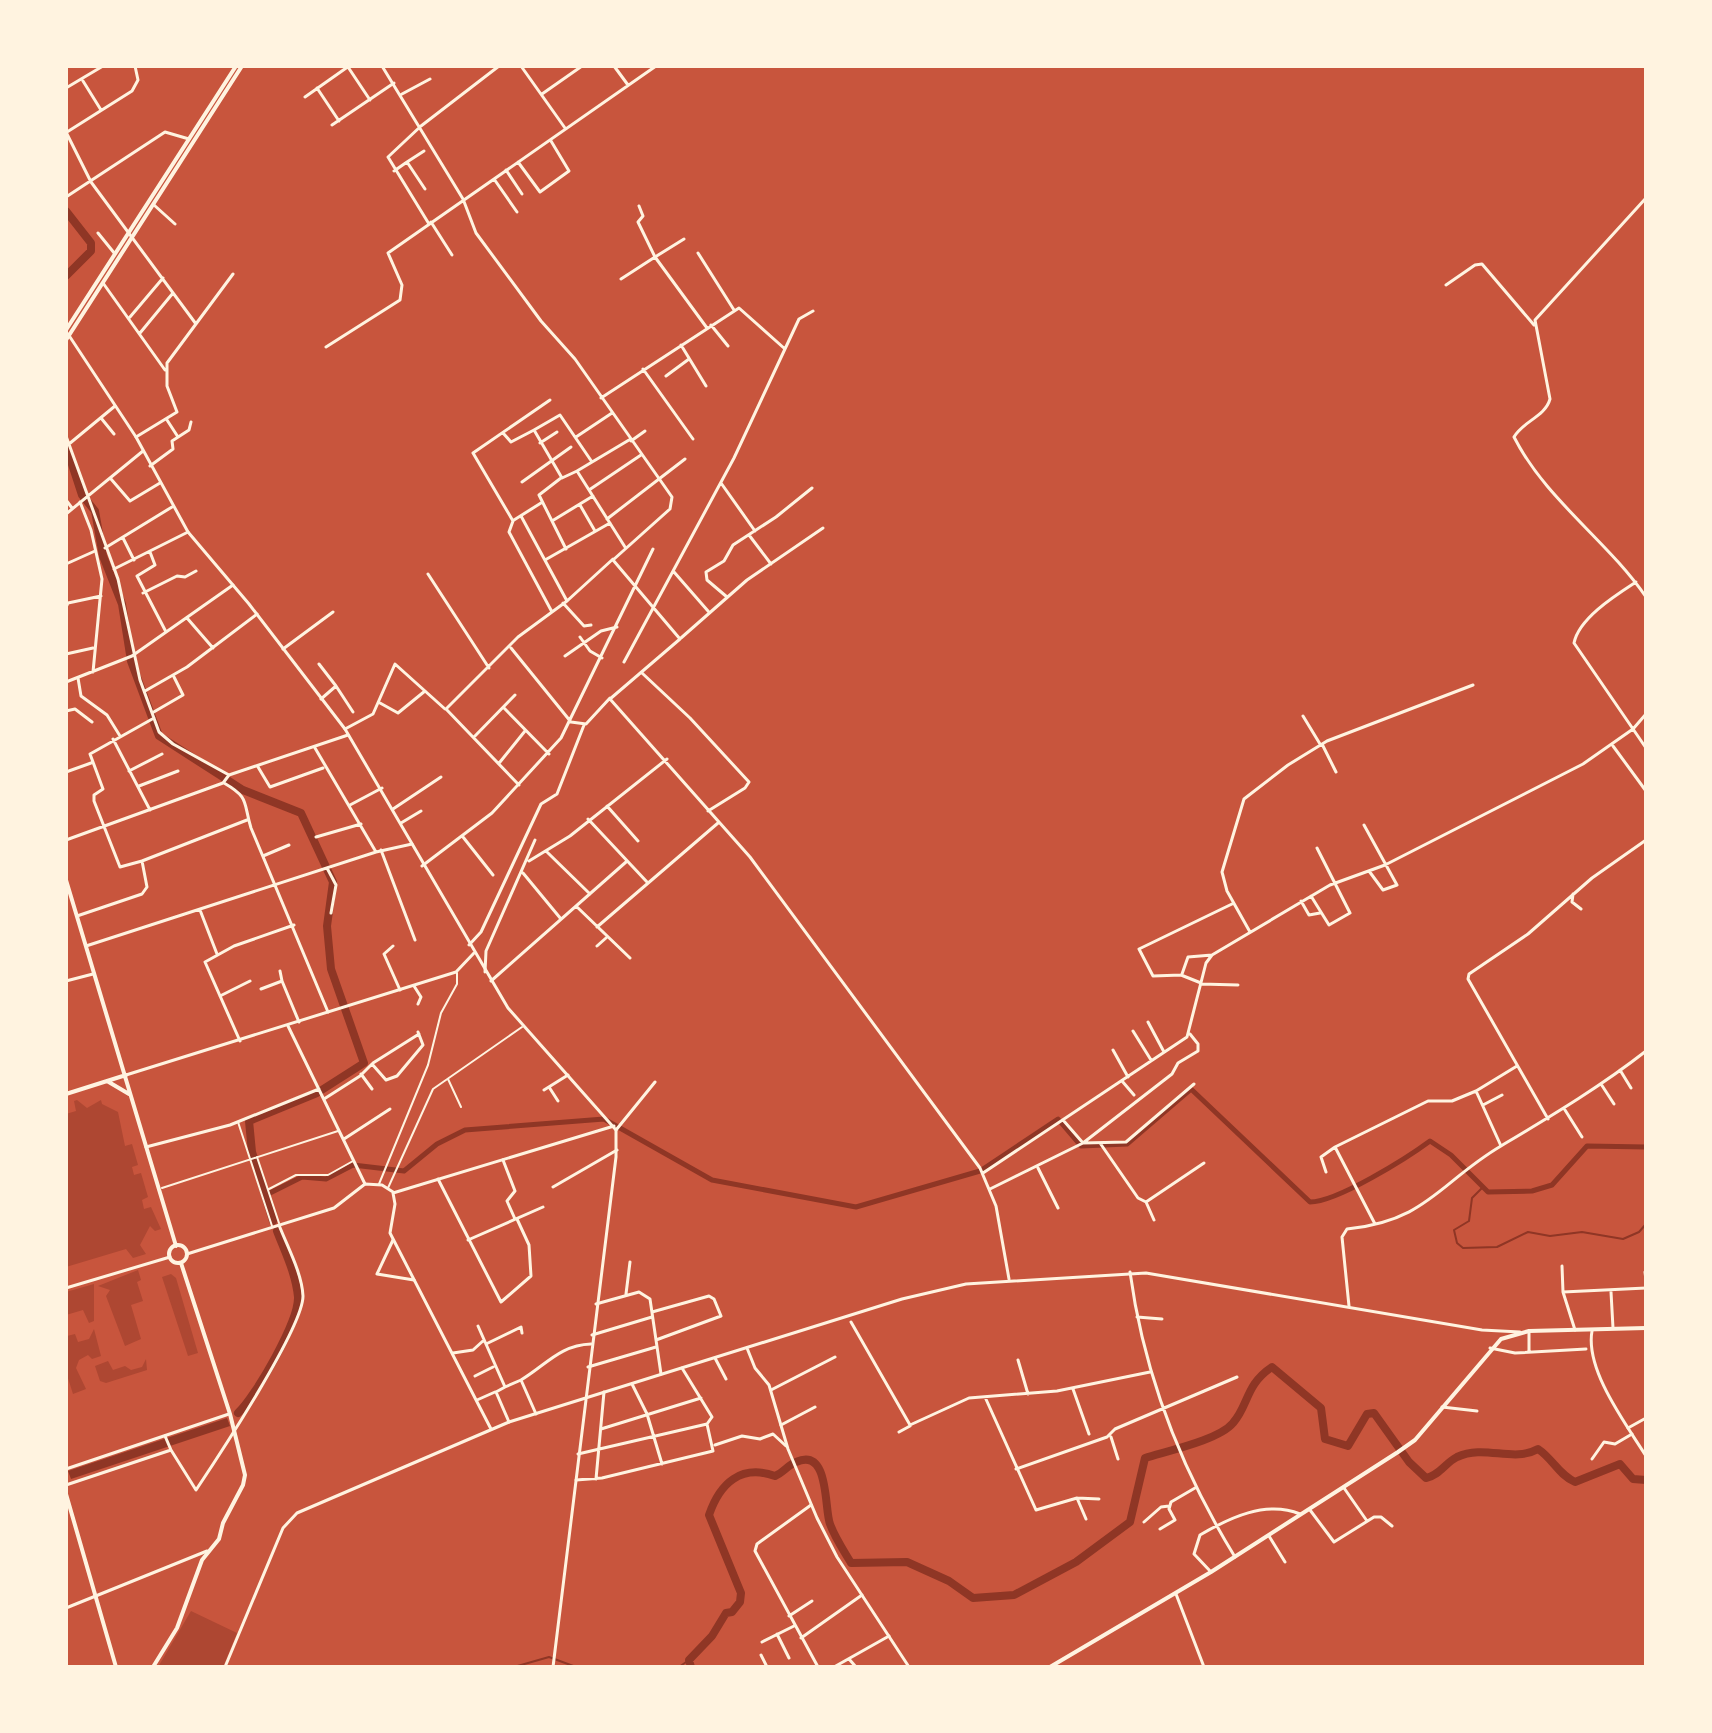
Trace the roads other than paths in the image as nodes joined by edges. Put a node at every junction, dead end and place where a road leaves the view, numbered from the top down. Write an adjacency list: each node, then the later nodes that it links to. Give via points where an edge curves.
1 (103, 66): 14 (street)
2 (135, 66): 24 (street, via 136,87)
3 (239, 66): 23 (main road)
4 (348, 66): 18 (street); 22 (street)
5 (382, 66): 15 (street)
6 (486, 66): 12 (street)
7 (499, 66): 12 (street)
8 (521, 66): 20 (street)
9 (582, 66): 20 (street)
10 (614, 66): 16 (street)
11 (656, 66): 16 (street)
12 (491, 73): 27 (street)
13 (430, 79): 19 (street)
14 (83, 81): 17 (street); 24 (street)
15 (394, 83): 19 (street); 22 (street)
16 (628, 85): 28 (street)
17 (66, 88)
18 (317, 88): 21 (street); 25 (street)
19 (401, 94): 27 (street)
20 (542, 94): 28 (street)
21 (305, 97)
22 (370, 100): 25 (street)
23 (211, 108): 30 (main road); 33 (main road)
24 (101, 110): 29 (street)
25 (339, 121): 26 (street)
26 (332, 125)
27 (421, 126): 37 (street, via 388,155); 45 (street)
28 (566, 129): 31 (street)
29 (66, 132): 39 (street)
30 (189, 139): 33 (main road); 39 (street, via 165,132)
31 (550, 140): 35 (street); 35 (street, via 569,171 540,192)
32 (424, 151): 34 (street)
33 (180, 156): 40 (main road)
34 (407, 162): 37 (street); 41 (street)
35 (518, 162): 36 (street)
36 (506, 170): 38 (street); 42 (street)
37 (394, 171): 49 (street)
38 (494, 178): 45 (street); 48 (street)
39 (91, 182): 43 (street); 52 (street)
40 (163, 183): 46 (main road); 52 (main road)
41 (425, 189)
42 (522, 194)
43 (67, 197)
44 (1646, 198): 68 (street)
45 (463, 199): 49 (street); 81 (street, via 476,233)
46 (153, 204): 50 (street); 52 (main road)
47 (639, 206): 57 (street, via 643,216 638,222)
48 (517, 212)
49 (430, 223): 56 (street); 74 (street, via 387,254 402,285 400,300)
50 (175, 224)
51 (98, 233): 55 (street)
52 (132, 233): 55 (main road); 59 (street); 61 (main road)
53 (684, 239): 57 (street)
54 (698, 253): 64 (street)
55 (115, 254): 71 (main road)
56 (452, 255)
57 (655, 257): 60 (street); 69 (street)
58 (233, 274): 67 (street)
59 (163, 278): 63 (street); 66 (street)
60 (621, 279)
61 (103, 283): 66 (street); 71 (main road)
62 (1446, 285): 68 (street, via 1482,264)
63 (173, 293): 67 (street); 70 (street)
64 (734, 310): 69 (street); 75 (street, via 742,308)
65 (813, 311): 75 (street, via 801,317)
66 (130, 317): 70 (street)
67 (196, 324): 78 (street)
68 (1534, 325): 150 (street, via 1550,399 1515,440 1572,517)
69 (709, 326): 72 (street); 73 (street)
70 (140, 333): 78 (street)
71 (67, 334): 83 (street)
72 (681, 345): 76 (street); 77 (street)
73 (728, 346)
74 (326, 347)
75 (785, 349): 114 (street)
76 (689, 359): 79 (street); 80 (street)
77 (643, 369): 81 (street); 97 (street)
78 (165, 370): 86 (street, via 177,408)
79 (666, 376)
80 (706, 386)
81 (601, 398): 84 (street)
82 (550, 400): 91 (street)
83 (115, 406): 85 (street); 94 (street)
84 (612, 413): 96 (street); 98 (street)
85 (101, 418): 92 (street); 100 (street)
86 (166, 419): 94 (street); 95 (street)
87 (191, 422): 95 (street)
88 (534, 430): 91 (street, via 511,442); 96 (street, via 560,415); 99 (street)
89 (645, 431): 98 (street)
90 (557, 432): 99 (street)
91 (503, 433): 126 (street, via 473,453)
92 (114, 434)
93 (66, 436): 100 (street)
94 (136, 437): 102 (street)
95 (178, 437): 107 (street, via 173,449)
96 (576, 437): 106 (street)
97 (693, 439)
98 (631, 440): 103 (street); 106 (street)
99 (540, 443): 105 (street)
100 (69, 444): 118 (street)
101 (571, 447): 105 (street)
102 (143, 451): 107 (street); 109 (street)
103 (641, 455): 111 (street); 116 (street)
104 (685, 459): 111 (street)
105 (550, 460): 110 (street); 112 (street)
106 (592, 462): 108 (street)
107 (150, 466): 113 (street)
108 (577, 471): 110 (street); 116 (street)
109 (110, 478): 113 (street, via 132,501); 118 (street)
110 (562, 478): 120 (street, via 542,491)
111 (660, 478): 127 (street); 135 (street, via 672,507)
112 (522, 482)
113 (160, 483): 122 (street)
114 (721, 483): 131 (street); 148 (street)
115 (812, 488): 131 (street)
116 (589, 490): 117 (street)
117 (593, 496): 121 (street); 127 (street)
118 (85, 498): 123 (street); 136 (street); 139 (street)
119 (66, 500): 123 (street)
120 (541, 503): 125 (street); 128 (street)
121 (580, 505): 128 (street); 130 (street)
122 (172, 507): 132 (street); 134 (street)
123 (72, 508): 124 (street)
124 (66, 514)
125 (521, 516): 126 (street); 143 (street)
126 (513, 521): 161 (street, via 509,532)
127 (608, 521): 130 (street); 135 (street)
128 (551, 522): 137 (street)
129 (823, 528): 145 (street)
130 (595, 531): 137 (street)
131 (755, 531): 133 (street)
132 (188, 532): 140 (street); 151 (street)
133 (749, 535): 145 (street); 155 (street, via 706,572 707,580)
134 (123, 537): 136 (street); 142 (street)
135 (625, 547): 141 (street)
136 (105, 548): 146 (street)
137 (566, 549): 143 (street)
138 (653, 549): 152 (street)
139 (96, 551): 144 (street); 154 (street)
140 (150, 552): 142 (street); 153 (street, via 155,565 137,576)
141 (613, 559): 152 (street); 157 (street)
142 (134, 560): 146 (street)
143 (545, 560): 157 (street)
144 (66, 564)
145 (772, 564): 155 (street)
146 (114, 569): 176 (street)
147 (196, 571): 153 (street)
148 (674, 572): 159 (street); 162 (street)
149 (428, 574): 181 (street)
150 (1636, 582): 156 (street); 206 (street, via 1605,604 1574,643)
151 (233, 585): 163 (street); 164 (street)
152 (635, 589): 159 (street); 166 (street)
153 (143, 593): 167 (street)
154 (101, 596): 158 (street); 172 (street)
155 (727, 597): 162 (street)
156 (1646, 597)
157 (565, 602): 161 (street); 165 (street, via 584,626)
158 (66, 607)
159 (655, 609): 169 (street); 179 (street)
160 (333, 612): 174 (street)
161 (552, 612): 171 (street)
162 (709, 612): 169 (street)
163 (257, 614): 173 (street); 174 (street)
164 (187, 618): 167 (street); 173 (street)
165 (591, 625)
166 (617, 627): 170 (street, via 601,631); 178 (street)
167 (165, 630): 176 (street)
168 (580, 637): 170 (street)
169 (680, 639): 183 (street)
170 (584, 645): 177 (street); 178 (street)
171 (510, 646): 181 (street); 203 (street)
172 (93, 648): 175 (street); 182 (street)
173 (213, 648): 184 (street)
174 (283, 649): 193 (street)
175 (66, 654)
176 (133, 655): 182 (street); 189 (street)
177 (565, 656)
178 (602, 658): 203 (street)
179 (624, 662)
180 (319, 664): 188 (street)
181 (489, 668): 196 (street)
182 (93, 672): 185 (street)
183 (641, 673): 192 (street); 238 (street, via 749,782)
184 (174, 676): 189 (street); 201 (street, via 183,695)
185 (78, 678): 186 (street); 209 (street, via 81,696 107,715)
186 (66, 682)
187 (1473, 685): 212 (street)
188 (336, 686): 193 (street); 198 (street)
189 (145, 691): 201 (street)
190 (425, 691): 194 (street, via 398,713); 194 (street, via 395,664); 196 (street)
191 (515, 695): 195 (street)
192 (610, 698): 204 (street); 218 (street)
193 (321, 699): 205 (street)
194 (380, 703): 205 (street, via 368,720)
195 (504, 708): 207 (street); 210 (street)
196 (446, 709): 210 (street)
197 (66, 711): 202 (street, via 75,709)
198 (353, 712)
199 (1646, 714): 206 (street)
200 (1303, 716): 212 (street)
201 (152, 718): 209 (street); 228 (street, via 173,744)
202 (92, 722)
203 (571, 722): 204 (street); 217 (street)
204 (584, 725): 290 (street, via 557,794 541,804 481,932)
205 (345, 729): 208 (street)
206 (1633, 729): 213 (street); 215 (street)
207 (525, 731): 217 (street); 220 (street)
208 (348, 735): 214 (street); 231 (street)
209 (120, 736): 211 (street)
210 (474, 737): 220 (street)
211 (113, 739): 219 (street, via 90,752); 223 (street)
212 (1321, 744): 226 (street); 277 (street, via 1241,803 1222,872)
213 (1613, 745): 232 (street); 262 (street)
214 (315, 747): 221 (street); 222 (street)
215 (1646, 748)
216 (162, 754): 223 (street)
217 (550, 754): 229 (street)
218 (667, 759): 234 (street); 238 (street)
219 (91, 763): 225 (street); 245 (street, via 103,789 93,797)
220 (499, 763): 229 (street)
221 (258, 767): 222 (street, via 270,787); 228 (street)
222 (324, 767): 233 (street)
223 (129, 771): 230 (street)
224 (178, 771): 230 (street)
225 (66, 772)
226 (1336, 772)
227 (441, 777): 235 (street)
228 (226, 779): 236 (street); 239 (street, via 244,796)
229 (519, 785): 247 (street)
230 (139, 786): 236 (street)
231 (382, 788): 233 (street); 235 (street)
232 (1646, 791)
233 (350, 805): 243 (street)
234 (607, 806): 240 (street); 251 (street)
235 (393, 809): 241 (street)
236 (150, 810): 245 (street)
237 (421, 811): 241 (street)
238 (708, 811): 242 (street)
239 (248, 819): 258 (street); 259 (street)
240 (588, 819): 257 (street); 261 (street)
241 (401, 823): 252 (street)
242 (718, 823): 269 (street); 375 (street, via 750,857)
243 (361, 824): 246 (street); 256 (street)
244 (1364, 825): 262 (street)
245 (104, 827): 248 (street); 259 (street, via 120,867)
246 (316, 837)
247 (463, 837): 263 (street); 267 (street)
248 (66, 840)
249 (535, 840): 260 (street)
250 (1646, 840): 273 (street)
251 (638, 841)
252 (412, 844): 255 (street); 263 (street)
253 (289, 845): 258 (street)
254 (1317, 848): 270 (street)
255 (381, 850): 256 (street); 289 (street)
256 (376, 852): 264 (street)
257 (547, 852): 260 (street); 272 (street)
258 (263, 856): 271 (street)
259 (142, 861): 283 (street, via 147,887 142,894)
260 (529, 861): 265 (street)
261 (626, 862): 269 (street); 272 (street)
262 (1387, 864): 266 (street); 266 (street, via 1397,882 1390,890 1381,888)
263 (422, 866): 290 (street)
264 (327, 868): 271 (street); 281 (street, via 336,885)
265 (522, 871): 284 (street); 300 (street, via 486,951)
266 (1369, 871): 270 (street)
267 (493, 875)
268 (66, 880): 275 (main road)
269 (647, 882): 286 (street)
270 (1335, 882): 274 (street); 282 (street, via 1350,913 1330,925)
271 (276, 884): 280 (street); 285 (street)
272 (590, 894): 278 (street)
273 (1573, 894): 279 (street, via 1572,902); 327 (street, via 1468,977)
274 (1310, 896): 276 (street); 282 (street)
275 (69, 900): 283 (main road)
276 (1301, 901): 282 (street, via 1309,915); 287 (street)
277 (1233, 904): 287 (street); 302 (street, via 1139,949 1153,976)
278 (576, 906): 284 (street); 286 (street)
279 (1581, 909)
280 (200, 910): 291 (street); 295 (street)
281 (331, 913)
282 (1320, 913)
283 (77, 916): 291 (main road)
284 (561, 919): 306 (street)
285 (294, 925): 295 (street); 314 (street)
286 (597, 927): 288 (street)
287 (1250, 932): 296 (street)
288 (607, 937): 293 (street); 297 (street)
289 (415, 940)
290 (469, 945): 294 (street)
291 (86, 946): 301 (main road)
292 (393, 946): 311 (street, via 384,954)
293 (597, 946)
294 (474, 953): 299 (street); 300 (street)
295 (217, 954): 312 (street, via 205,963)
296 (1212, 955): 302 (street, via 1188,957); 307 (street)
297 (630, 958)
298 (280, 971): 305 (street)
299 (456, 972): 309 (street); 379 (street, via 457,984 441,1013 428,1065)
300 (485, 972): 306 (street)
301 (95, 973): 303 (street); 330 (main road)
302 (1182, 976): 307 (street)
303 (66, 981)
304 (250, 981): 312 (street)
305 (282, 981): 310 (street); 315 (street)
306 (491, 981): 318 (street)
307 (1201, 983): 308 (street); 320 (street)
308 (1238, 985)
309 (414, 986): 311 (street); 313 (street, via 421,997)
310 (261, 989)
311 (400, 990): 314 (street)
312 (220, 996): 321 (street)
313 (418, 1004)
314 (328, 1012): 315 (street)
315 (299, 1022): 317 (street)
316 (1148, 1022): 324 (street)
317 (288, 1026): 321 (street); 341 (street)
318 (523, 1026): 331 (street); 332 (street)
319 (1133, 1031): 325 (street)
320 (1189, 1033): 324 (street); 363 (street, via 1198,1051)
321 (240, 1041): 330 (street)
322 (1113, 1050): 333 (street)
323 (1646, 1051): 328 (street)
324 (1164, 1052): 325 (street)
325 (1151, 1060): 333 (street)
326 (373, 1063): 326 (street, via 418,1033 423,1045 397,1076 386,1080); 329 (street)
327 (1517, 1066): 344 (street); 356 (street)
328 (1620, 1070): 338 (street); 340 (street)
329 (361, 1074): 342 (street); 349 (street)
330 (126, 1075): 334 (main road); 346 (main road)
331 (568, 1075): 339 (street); 359 (street)
332 (447, 1077): 353 (street); 381 (street, via 425,1102)
333 (1128, 1077): 335 (street)
334 (107, 1081): 345 (main road); 346 (main road)
335 (1122, 1081): 347 (street); 357 (street)
336 (655, 1082): 359 (street)
337 (1194, 1084): 364 (street, via 1126,1142)
338 (1601, 1084): 351 (street); 355 (street)
339 (549, 1087): 343 (street); 350 (street)
340 (1631, 1088)
341 (319, 1089): 349 (street); 358 (street)
342 (372, 1089)
343 (544, 1090)
344 (1476, 1091): 352 (street); 367 (street, via 1452,1101 1428,1101)
345 (66, 1094)
346 (131, 1095): 366 (main road)
347 (1134, 1095)
348 (1502, 1095): 352 (street)
349 (323, 1098): 360 (street)
350 (558, 1101)
351 (1614, 1104)
352 (1483, 1105): 365 (street)
353 (461, 1107)
354 (390, 1109): 362 (street)
355 (1565, 1110): 356 (street); 361 (street)
356 (1548, 1120): 365 (street)
357 (1062, 1121): 363 (street); 375 (street)
358 (238, 1122): 366 (street); 370 (street)
359 (615, 1125): 368 (street); 371 (street)
360 (339, 1130): 362 (street); 369 (street)
361 (1582, 1137)
362 (344, 1139): 372 (street)
363 (1081, 1145): 364 (street); 374 (street)
364 (1101, 1146): 386 (street)
365 (1501, 1146): 391 (street, via 1410,1214)
366 (146, 1147): 383 (main road)
367 (1335, 1147): 376 (street, via 1321,1157); 391 (street)
368 (617, 1150): 380 (street); 412 (street)
369 (256, 1156): 370 (street); 384 (street)
370 (249, 1158): 383 (street); 393 (street)
371 (503, 1160): 377 (street); 389 (street, via 516,1192 507,1200)
372 (354, 1162): 378 (street); 384 (street, via 331,1174 299,1174)
373 (1204, 1163): 386 (street)
374 (1038, 1168): 382 (street); 388 (street)
375 (982, 1171): 382 (street)
376 (1326, 1172)
377 (438, 1179): 385 (street); 395 (street)
378 (365, 1184): 379 (street); 392 (street, via 334,1208)
379 (379, 1184): 381 (street)
380 (553, 1187)
381 (388, 1188): 385 (street)
382 (990, 1189): 404 (street)
383 (158, 1190): 396 (main road)
384 (269, 1191): 392 (street)
385 (393, 1193): 394 (street)
386 (1146, 1202): 390 (street)
387 (543, 1207): 389 (street)
388 (1058, 1208)
389 (516, 1219): 395 (street); 395 (street, via 529,1245 531,1276 501,1302)
390 (1154, 1220)
391 (1375, 1224): 413 (street, via 1343,1232)
392 (279, 1225): 393 (street); 471 (street, via 302,1287 302,1305)
393 (272, 1227): 397 (street)
394 (393, 1240): 405 (street); 405 (street, via 377,1274)
395 (468, 1240)
396 (176, 1246): 397 (main road); 398 (main road)
397 (187, 1254): 400 (main road)
398 (170, 1257): 400 (main road); 407 (street)
399 (630, 1262): 411 (street)
400 (181, 1263): 465 (main road)
401 (1562, 1266): 409 (street)
402 (1130, 1272): 404 (street); 413 (street); 415 (street)
403 (1645, 1272): 406 (street)
404 (1009, 1279): 431 (street, via 918,1295)
405 (414, 1280): 435 (street)
406 (1646, 1280)
407 (66, 1288)
408 (1646, 1288): 410 (street)
409 (1563, 1292): 410 (street); 420 (street)
410 (1611, 1292): 421 (street)
411 (626, 1296): 412 (street); 414 (street, via 641,1292 651,1300)
412 (596, 1304): 426 (street)
413 (1349, 1306): 424 (street)
414 (652, 1315): 426 (street); 427 (street); 427 (street, via 709,1296 721,1316)
415 (1137, 1317): 416 (street); 442 (street)
416 (1162, 1319)
417 (851, 1322): 470 (street)
418 (478, 1326): 428 (street)
419 (1646, 1328): 421 (main road)
420 (1575, 1330): 422 (main road); 423 (main road)
421 (1613, 1330): 423 (main road)
422 (1529, 1331): 424 (main road); 434 (street)
423 (1592, 1331): 472 (street, via 1594,1357 1607,1393)
424 (1520, 1332): 432 (main road)
425 (522, 1333): 428 (street, via 521,1327 515,1328)
426 (592, 1335): 429 (street)
427 (656, 1340): 430 (street)
428 (486, 1342): 435 (street); 439 (street)
429 (591, 1344): 440 (street); 447 (street, via 561,1350)
430 (656, 1347): 440 (street); 443 (street)
431 (747, 1348): 437 (street); 451 (street)
432 (1490, 1348): 434 (street); 460 (main road)
433 (1586, 1349): 434 (street)
434 (1529, 1352)
435 (453, 1353): 458 (street)
436 (835, 1357): 451 (street)
437 (715, 1358): 441 (street); 446 (street)
438 (1018, 1360): 454 (street)
439 (494, 1366): 444 (street); 449 (street)
440 (588, 1367): 457 (street)
441 (682, 1368): 443 (street); 456 (street)
442 (1150, 1372): 450 (street); 461 (street)
443 (661, 1375): 448 (street)
444 (475, 1376)
445 (1237, 1377): 461 (street)
446 (726, 1379)
447 (521, 1380): 449 (street); 463 (street)
448 (632, 1384): 453 (street); 464 (street)
449 (505, 1387): 452 (street)
450 (1073, 1389): 454 (street); 476 (street)
451 (771, 1391): 469 (street)
452 (496, 1392): 458 (street); 467 (street)
453 (604, 1392): 457 (street); 474 (street)
454 (1028, 1394): 455 (street)
455 (985, 1397): 470 (street, via 963,1399); 491 (street)
456 (701, 1398): 464 (street); 468 (street, via 712,1417)
457 (585, 1399): 463 (street); 485 (street)
458 (477, 1400): 473 (street)
459 (815, 1407): 469 (street)
460 (1442, 1407): 462 (street); 496 (main road, via 1415,1440)
461 (1163, 1411): 478 (street); 495 (street)
462 (1477, 1411)
463 (536, 1414): 467 (street)
464 (647, 1414): 474 (street); 480 (street)
465 (230, 1416): 471 (main road); 479 (street)
466 (1646, 1418): 472 (street)
467 (509, 1422): 473 (street)
468 (707, 1424): 480 (street); 481 (street)
469 (781, 1425): 483 (street)
470 (910, 1425): 475 (street)
471 (234, 1427): 482 (street, via 196,1490); 511 (main road, via 245,1480)
472 (1628, 1428): 477 (street)
473 (491, 1429): 531 (street, via 289,1519)
474 (601, 1429): 484 (street)
475 (899, 1432)
476 (1089, 1434)
477 (1632, 1434): 486 (street); 488 (street, via 1615,1444 1604,1442)
478 (1110, 1435): 487 (street); 491 (street)
479 (166, 1437): 482 (street); 490 (street)
480 (653, 1438): 484 (street); 489 (street)
481 (714, 1446): 483 (street, via 742,1436 760,1439 773,1434); 489 (street, via 710,1452)
482 (170, 1448): 494 (street)
483 (788, 1449): 500 (street)
484 (597, 1451): 485 (street); 492 (street)
485 (578, 1454): 493 (street)
486 (1646, 1456)
487 (1118, 1459)
488 (1592, 1459)
489 (662, 1464): 492 (street)
490 (66, 1469)
491 (1016, 1469): 498 (street, via 1036,1510)
492 (596, 1479): 493 (street)
493 (576, 1480): 532 (street)
494 (66, 1485)
495 (1195, 1488): 501 (street); 507 (street)
496 (1344, 1488): 502 (main road); 505 (street)
497 (66, 1494): 516 (main road)
498 (1077, 1498): 499 (street); 504 (street)
499 (1099, 1499)
500 (811, 1505): 517 (street); 520 (street, via 755,1548)
501 (1169, 1506): 506 (street); 509 (street, via 1175,1520)
502 (1310, 1510): 503 (main road); 505 (street, via 1334,1542)
503 (1302, 1515): 507 (street, via 1263,1510); 510 (main road)
504 (1086, 1519)
505 (1367, 1521): 508 (street, via 1379,1516)
506 (1144, 1522)
507 (1216, 1525): 512 (street); 514 (street, via 1197,1537 1194,1552)
508 (1392, 1526)
509 (1160, 1529)
510 (1269, 1536): 512 (main road); 513 (street)
511 (209, 1551): 516 (street); 530 (main road, via 177,1628)
512 (1235, 1557): 514 (main road)
513 (1285, 1562)
514 (1211, 1572): 515 (main road)
515 (1176, 1594): 538 (main road); 539 (street)
516 (95, 1595): 519 (street); 529 (main road)
517 (862, 1595): 523 (street); 524 (street)
518 (812, 1601): 520 (street)
519 (66, 1608)
520 (789, 1616): 521 (street)
521 (794, 1626): 522 (street); 524 (street)
522 (777, 1634): 525 (street); 527 (street)
523 (889, 1636): 528 (street); 537 (street)
524 (801, 1638): 534 (street)
525 (762, 1642)
526 (761, 1655): 533 (street)
527 (789, 1658)
528 (849, 1659): 535 (street); 536 (street)
529 (116, 1667)
530 (153, 1667)
531 (225, 1667)
532 (553, 1667)
533 (767, 1667)
534 (818, 1667)
535 (834, 1667)
536 (856, 1667)
537 (909, 1667)
538 (1050, 1667)
539 (1204, 1667)

